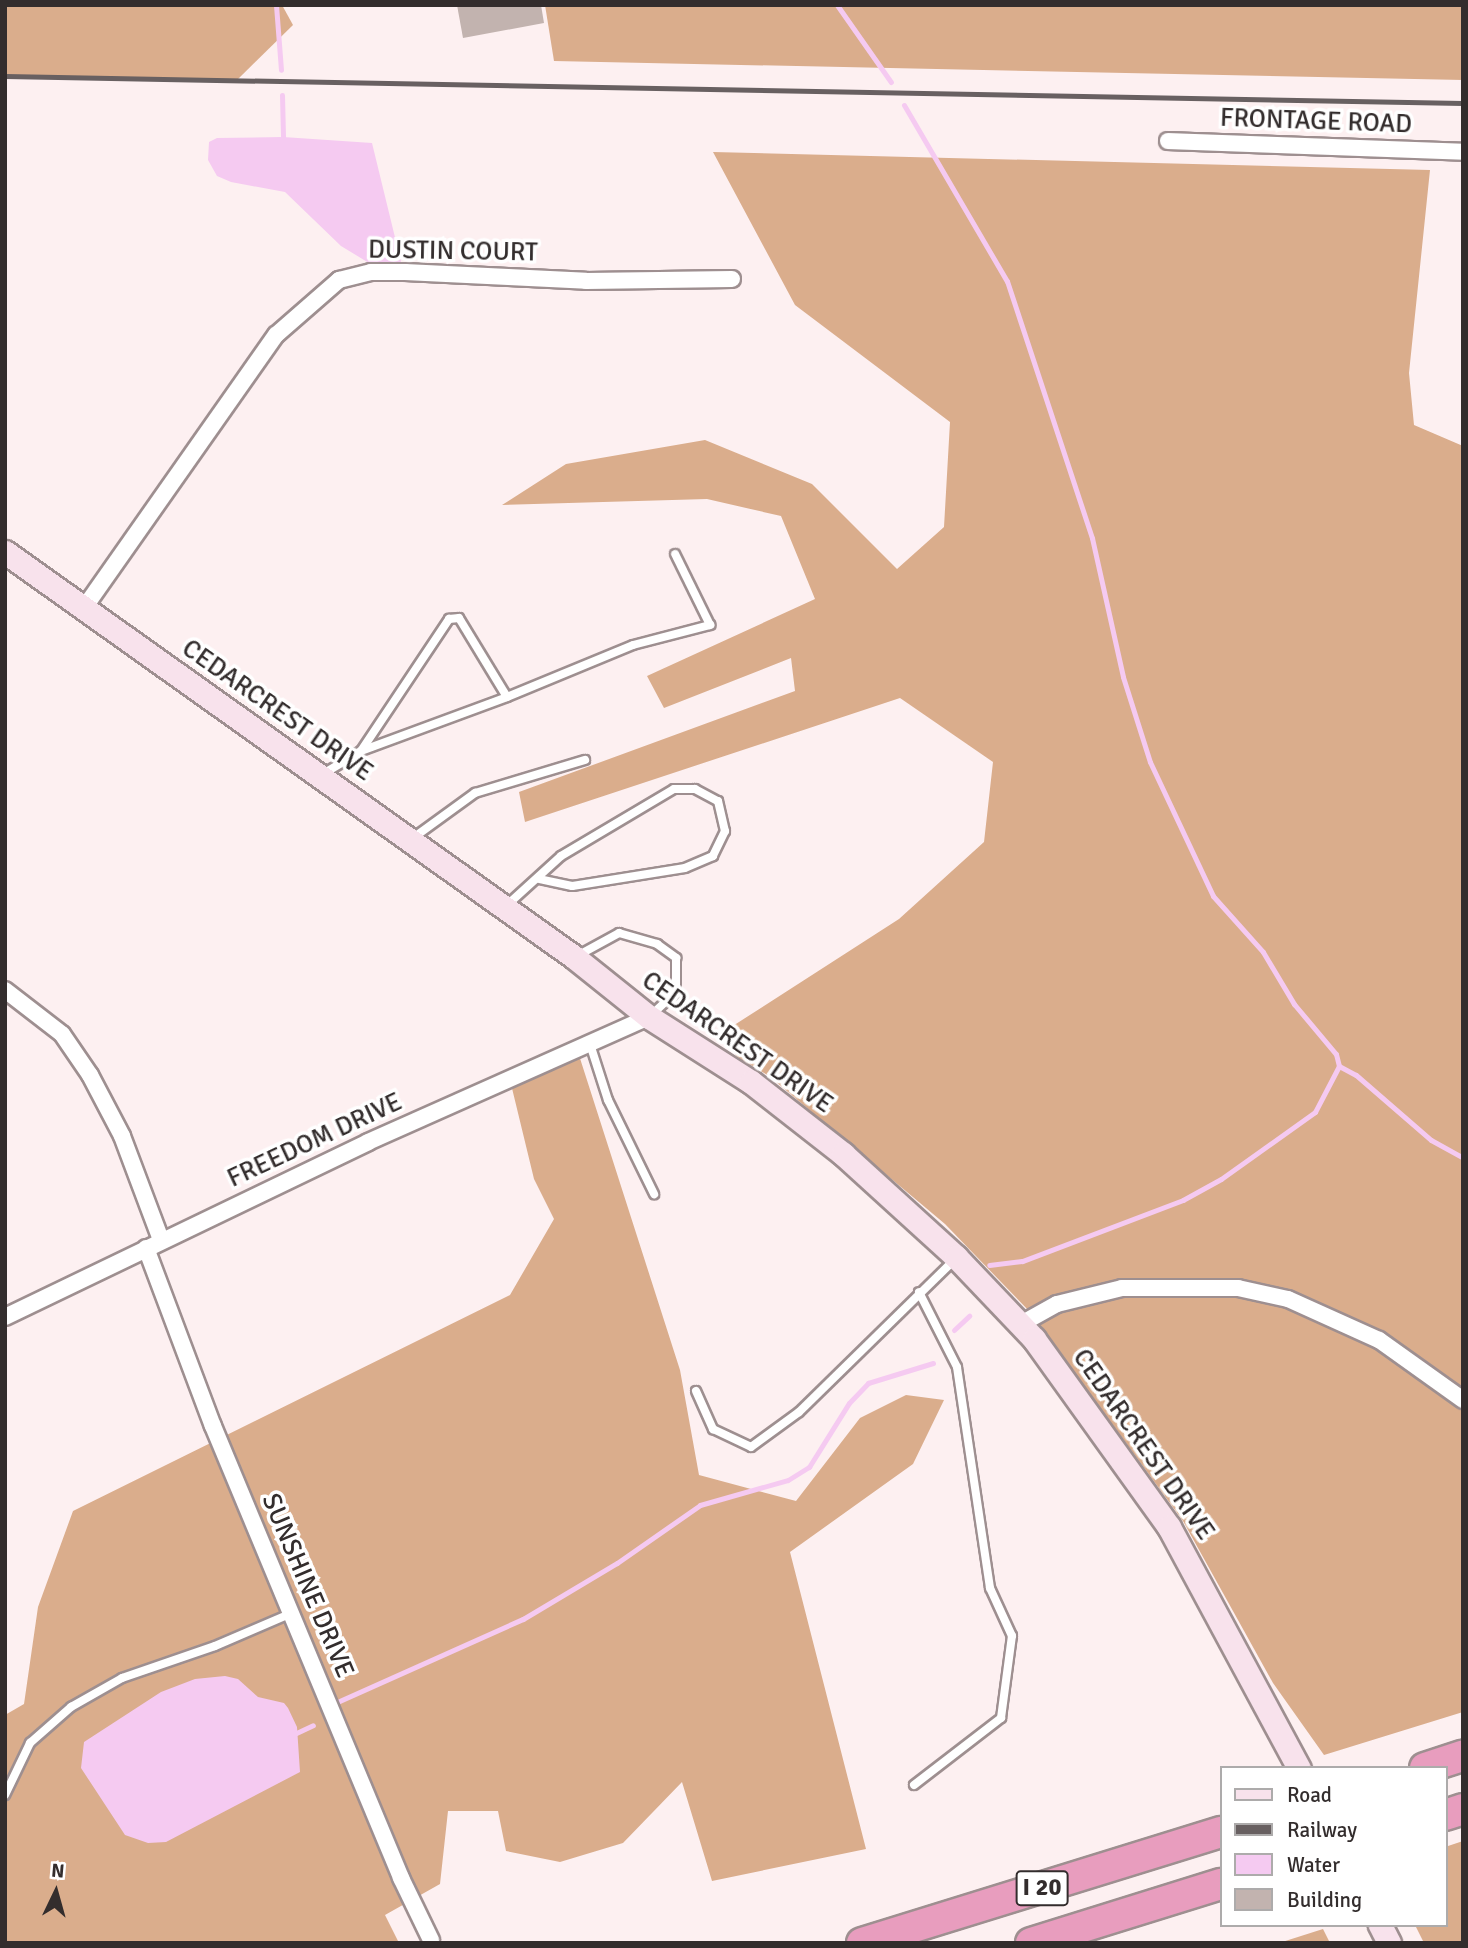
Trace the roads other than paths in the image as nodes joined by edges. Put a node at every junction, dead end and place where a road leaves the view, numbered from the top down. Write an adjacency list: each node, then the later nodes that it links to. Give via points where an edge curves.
1 (1168, 141): 2 (street, FRONTAGE ROAD)
2 (1463, 152)
3 (732, 279): 6 (street, DUSTIN COURT, via 586,281 393,272 339,280 276,335)
4 (5, 552): 6 (street, CEDARCREST DRIVE)
5 (675, 554): 7 (lane, via 710,625 633,645)
6 (84, 608): 10 (street, CEDARCREST DRIVE)
7 (507, 697): 8 (lane); 8 (lane, via 459,618 449,619)
8 (361, 751): 10 (lane)
9 (585, 760): 11 (lane, via 475,793)
10 (321, 775): 11 (street, CEDARCREST DRIVE)
11 (410, 840): 13 (street, CEDARCREST DRIVE)
12 (540, 880): 12 (lane, via 561,856 674,789 695,789 718,802 725,831 713,856 685,868 572,886); 13 (lane)
13 (503, 908): 14 (street, CEDARCREST DRIVE)
14 (573, 957): 16 (street, CEDARCREST DRIVE); 16 (lane, via 619,933 657,944 676,958 676,992)
15 (5, 990): 19 (street, SUNSHINE DRIVE, via 62,1034 90,1075 122,1136)
16 (649, 1017): 17 (street, FREEDOM DRIVE); 20 (street, CEDARCREST DRIVE, via 762,1090 843,1154)
17 (590, 1044): 18 (lane, via 608,1100); 19 (street, FREEDOM DRIVE)
18 (654, 1194)
19 (154, 1244): 22 (street, FREEDOM DRIVE); 26 (street, SUNSHINE DRIVE, via 213,1426)
20 (957, 1258): 21 (lane); 23 (street, CEDARCREST DRIVE)
21 (919, 1292): 24 (lane, via 799,1412 751,1447 713,1429); 30 (lane, via 957,1367 990,1588 1012,1636 1001,1718)
22 (5, 1317)
23 (1021, 1324): 25 (street, via 1057,1304 1122,1289 1238,1288 1288,1298 1379,1340); 28 (street, CEDARCREST DRIVE, via 1169,1527)
24 (696, 1391)
25 (1463, 1400)
26 (292, 1614): 31 (lane, via 122,1678 71,1707 30,1744); 35 (street, SUNSHINE DRIVE)
27 (1463, 1756): 29 (highway)
28 (1298, 1766)
29 (1431, 1766)
30 (914, 1785)
31 (5, 1796)
32 (1220, 1832): 36 (highway, I 20)
33 (1220, 1884): 37 (highway, I 20)
34 (1381, 1927): 38 (street)
35 (431, 1940)
36 (862, 1943)
37 (1031, 1943)
38 (1389, 1943)

